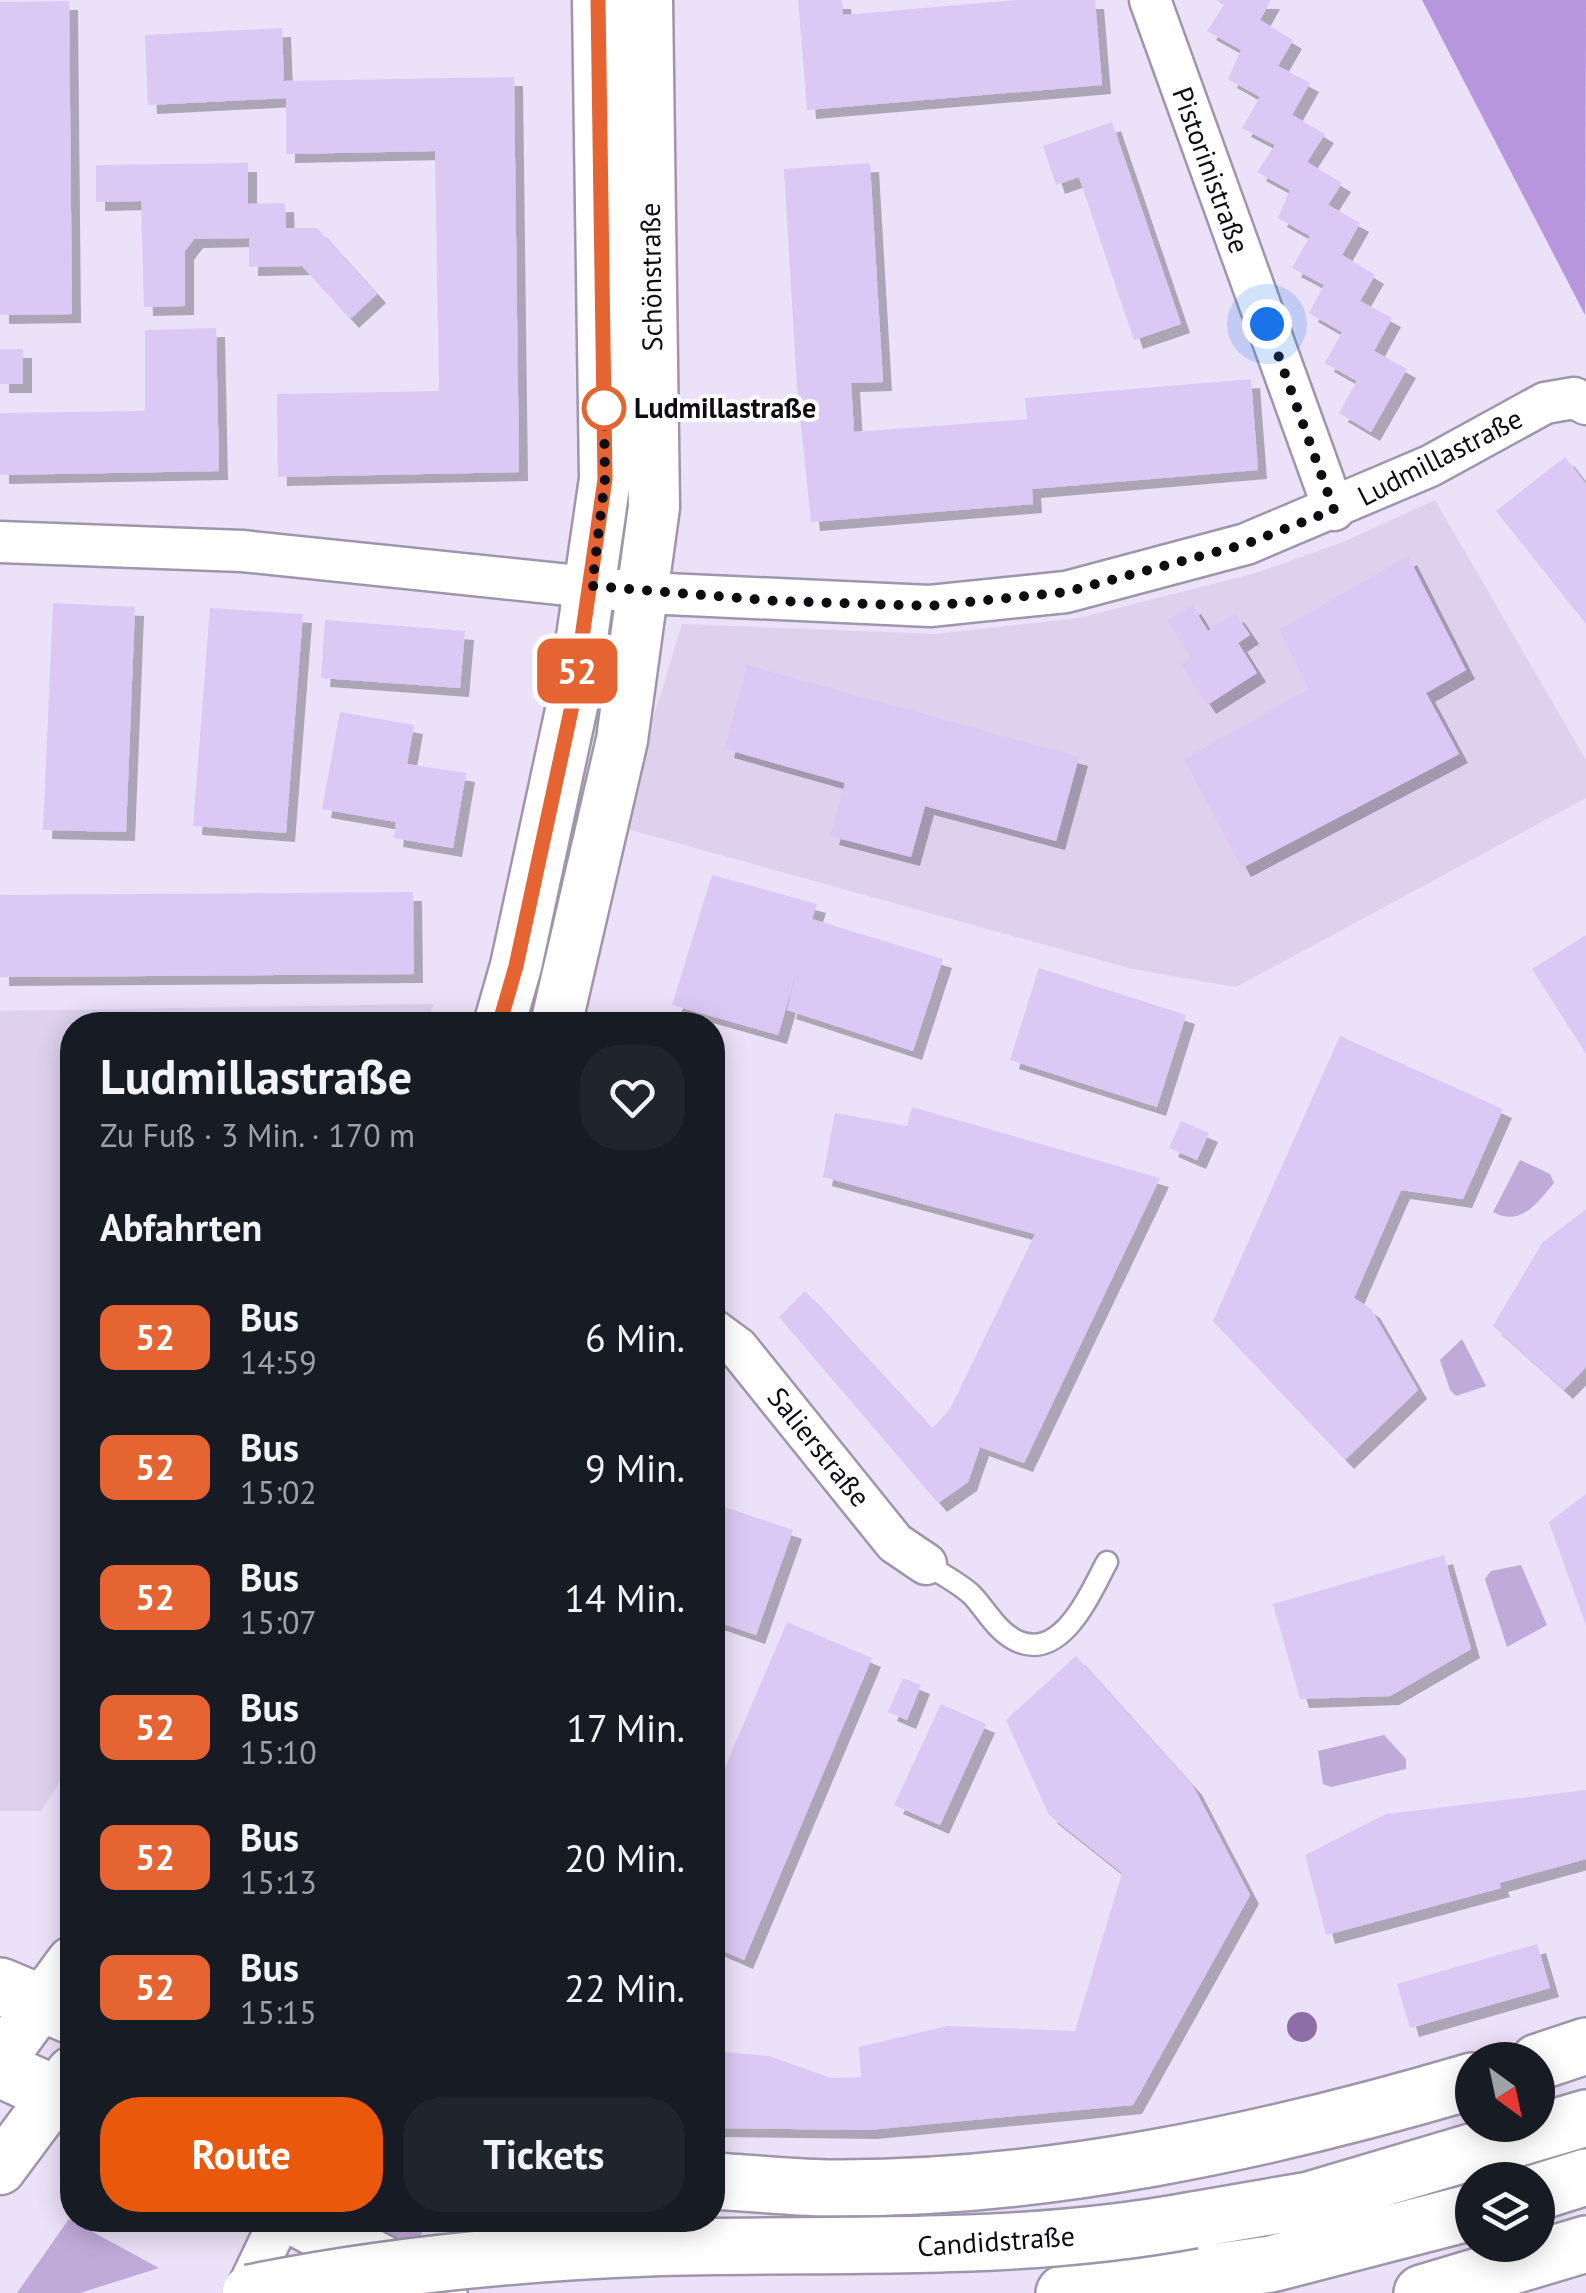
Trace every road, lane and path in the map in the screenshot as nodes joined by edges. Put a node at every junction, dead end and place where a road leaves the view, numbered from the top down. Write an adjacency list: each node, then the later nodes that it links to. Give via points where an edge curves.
1 (598, 0): 7 (street, Schönstraße, via 605,479)
2 (647, 0): 8 (street, Schönstraße, via 654,507)
3 (1150, 0): 5 (street, Pistorinistraße)
4 (1580, 401): 5 (street, Ludmillastraße, via 1545,403)
5 (1334, 510): 8 (street, Ludmillastraße, via 1246,544 1066,592 930,606)
6 (0, 542): 7 (street, Ludmillastraße, via 242,551)
7 (592, 586): 8 (street, Ludmillastraße); 9 (street, Schönstraße, via 564,746)
8 (645, 593): 10 (street, Schönstraße, via 622,740)
9 (502, 1012)
10 (559, 1012)
11 (725, 1338): 13 (street, Salierstraße, via 895,1543)
12 (1106, 1562): 13 (lane, via 1072,1623 1049,1640 1026,1644)
13 (926, 1564)
14 (47, 1992): 17 (street)
15 (1586, 2046): 16 (main road)
16 (1555, 2056)
17 (0, 2060)
18 (0, 2069): 20 (main road)
19 (1455, 2085): 25 (main road, via 1240,2138 1033,2174 826,2188)
20 (60, 2088)
21 (60, 2098): 23 (street)
22 (1586, 2118): 31 (main road, Candidstraße, bridge, via 1309,2200 1193,2220 1047,2239 895,2248 650,2248 507,2256)
23 (0, 2169)
24 (1586, 2176): 26 (main road)
25 (725, 2181)
26 (1555, 2186)
27 (1455, 2216): 33 (main road, Candidstraße, via 1290,2259)
28 (275, 2232): 31 (street)
29 (323, 2232): 32 (main road)
30 (1586, 2244): 34 (main road)
31 (248, 2293)
32 (438, 2293)
33 (1064, 2293)
34 (1422, 2293)

